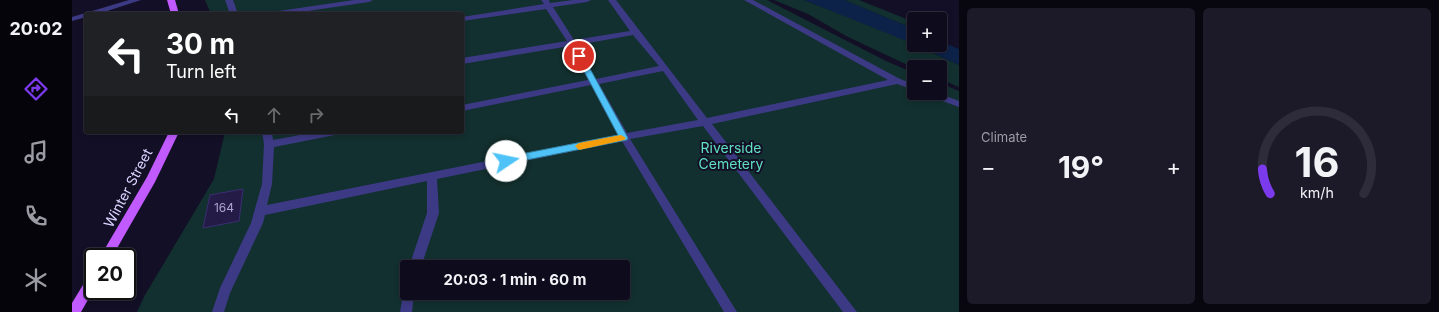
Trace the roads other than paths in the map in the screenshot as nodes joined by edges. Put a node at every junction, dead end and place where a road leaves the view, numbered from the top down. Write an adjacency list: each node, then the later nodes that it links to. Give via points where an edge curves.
1 (137, 0): 9 (lane)
2 (171, 0): 10 (main road)
3 (229, 0): 11 (lane)
4 (368, 0): 12 (lane)
5 (587, 0): 8 (lane)
6 (612, 0): 16 (lane)
7 (748, 0): 20 (lane)
8 (547, 3): 15 (lane); 17 (lane)
9 (97, 12)
10 (174, 12)
11 (233, 12)
12 (286, 12)
13 (84, 16): 14 (lane)
14 (72, 19)
15 (464, 19)
16 (635, 32): 17 (lane); 19 (lane)
17 (572, 42): 18 (lane); 21 (lane)
18 (464, 61)
19 (665, 68): 21 (lane); 26 (lane)
20 (897, 81): 22 (lane); 26 (lane)
21 (593, 84): 25 (lane); 30 (lane)
22 (907, 85)
23 (947, 100): 24 (lane)
24 (959, 104)
25 (464, 108)
26 (705, 122): 30 (lane); 42 (lane)
27 (173, 134): 34 (main road, Winter Street, via 144,192)
28 (266, 134): 31 (lane)
29 (324, 134): 31 (lane)
30 (624, 138): 32 (lane); 41 (lane)
31 (269, 144): 33 (lane, via 267,184)
32 (432, 176): 33 (lane); 35 (lane, via 433,213)
33 (260, 211): 39 (lane, via 257,223 224,292)
34 (111, 248)
35 (417, 260)
36 (84, 295): 38 (main road)
37 (407, 300): 40 (lane)
38 (74, 312)
39 (218, 312)
40 (406, 312)
41 (731, 312)
42 (850, 312)

